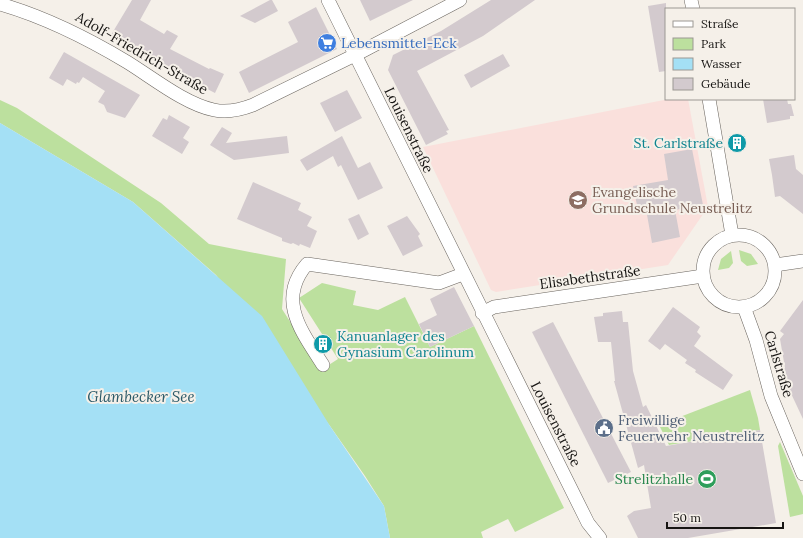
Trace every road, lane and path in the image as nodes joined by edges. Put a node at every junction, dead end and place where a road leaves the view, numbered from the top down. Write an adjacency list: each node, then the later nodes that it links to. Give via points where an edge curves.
1 (328, 0): 4 (street, Louisenstraße)
2 (460, 0): 4 (street, Adolf-Friedrich-Straße)
3 (0, 4): 4 (street, Adolf-Friedrich-Straße, via 61,26 190,101 226,112 240,110)
4 (355, 55): 9 (street, Louisenstraße)
5 (708, 100): 6 (street)
6 (732, 235): 8 (street, via 744,234 764,244); 10 (street, via 722,238 706,254)
7 (803, 261): 8 (street)
8 (775, 265): 11 (street, via 775,276 765,296)
9 (463, 274): 12 (street, Louisenstraße); 13 (street, via 439,283 307,264 298,275 292,291 292,307 302,333)
10 (703, 276): 11 (street, via 706,287 713,296 728,305); 12 (street, Elisabethstraße, via 494,307)
11 (744, 307): 14 (street, Carlstraße, via 756,340 770,396)
12 (482, 313): 15 (street, Louisenstraße)
13 (323, 365)
14 (803, 474)
15 (588, 523): 16 (street, Louisenstraße); 17 (street, Louisenstraße)
16 (591, 538)
17 (600, 538)

